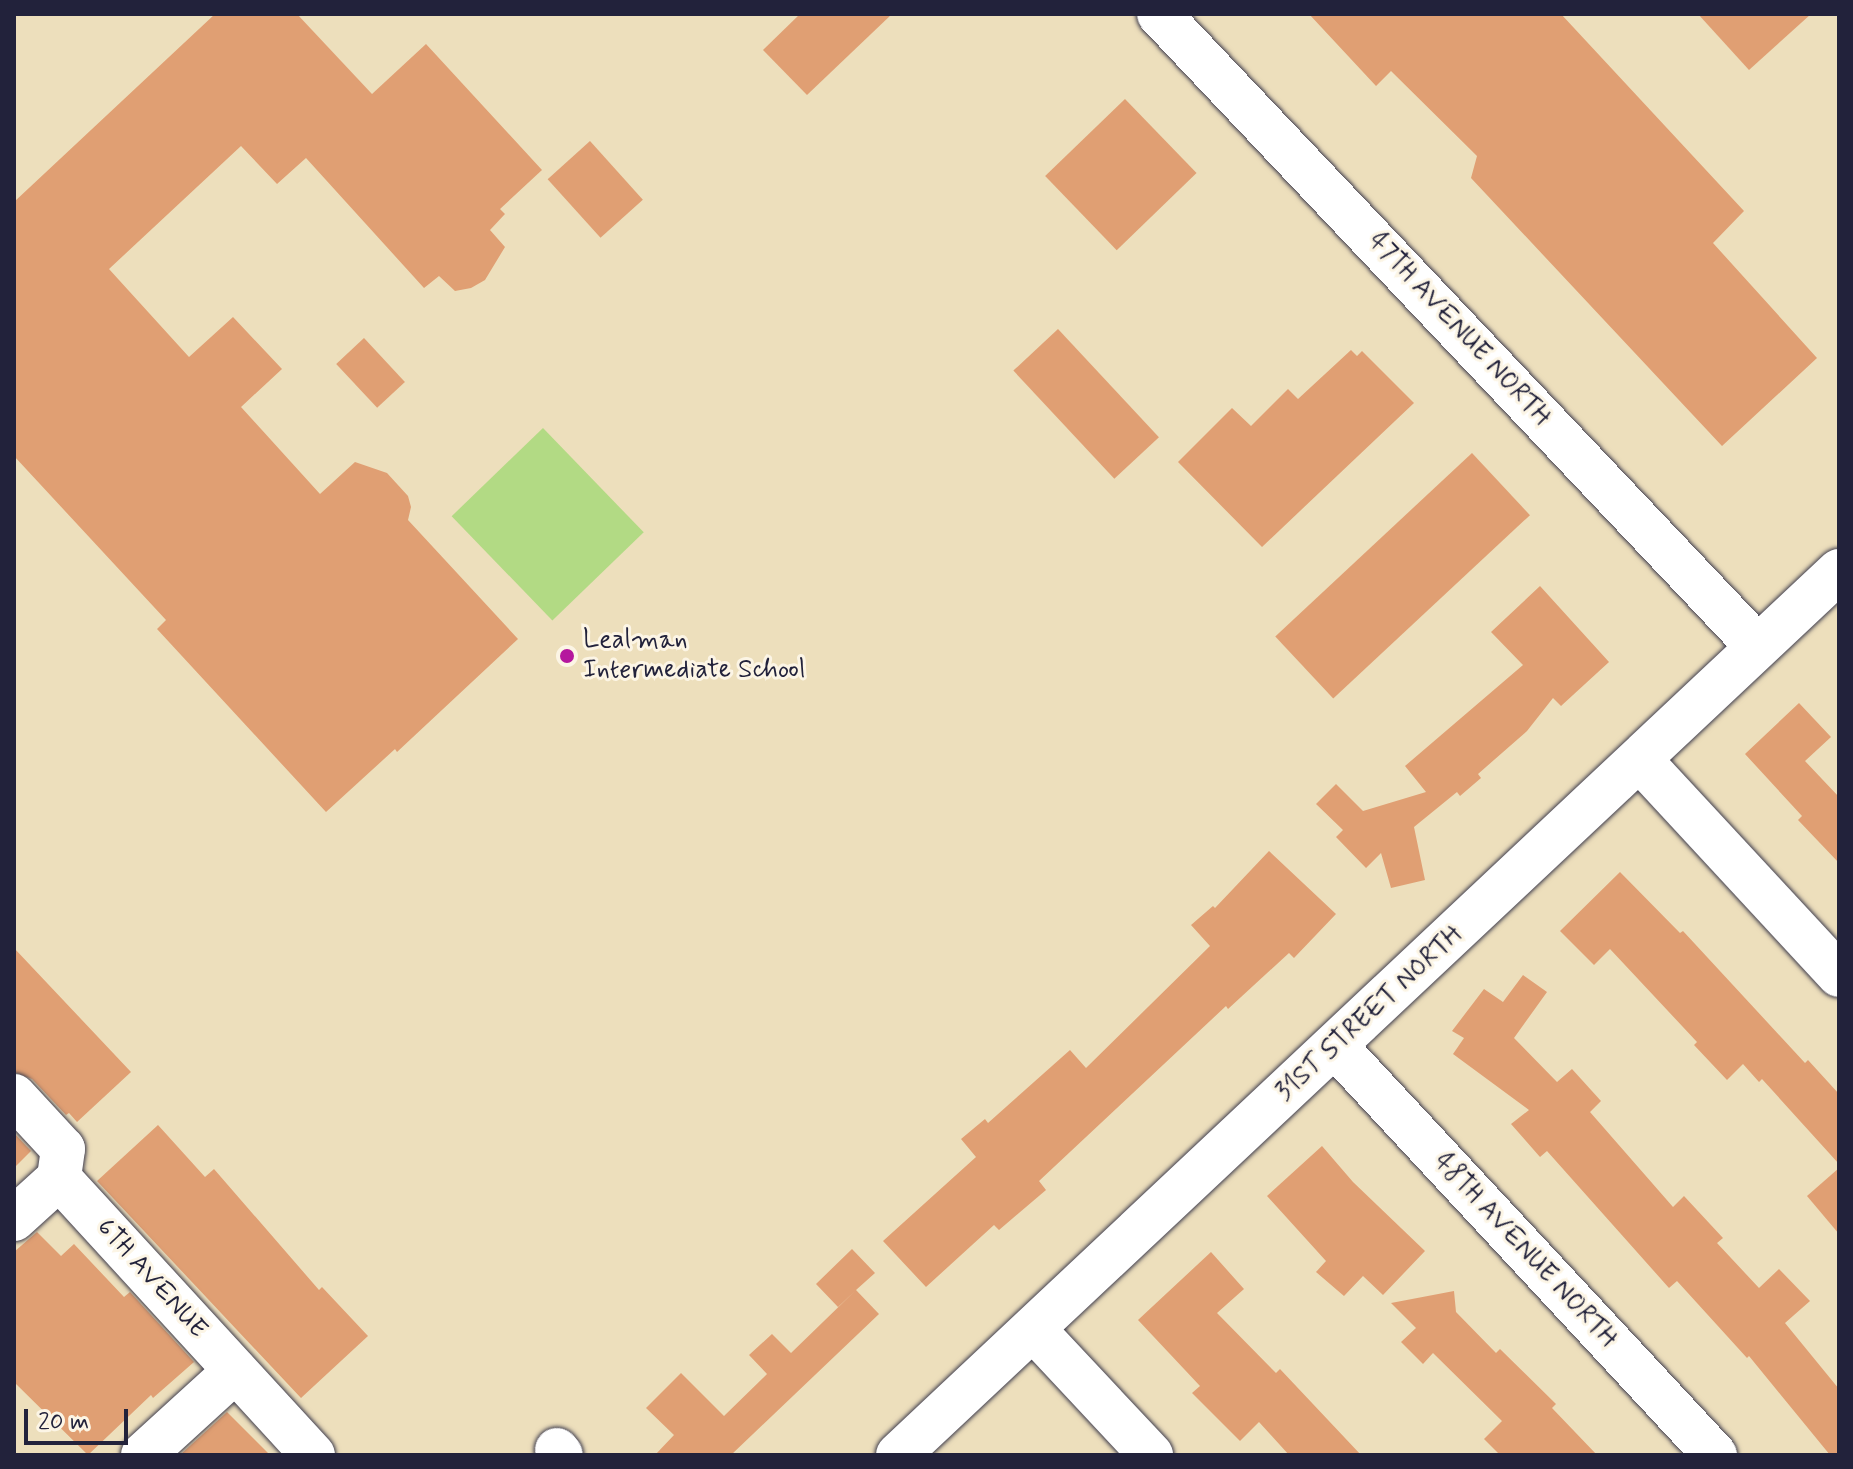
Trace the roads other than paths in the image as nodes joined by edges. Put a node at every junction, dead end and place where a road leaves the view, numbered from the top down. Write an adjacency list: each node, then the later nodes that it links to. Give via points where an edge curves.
1 (1159, 14): 3 (street, 47TH AVENUE NORTH)
2 (1839, 571): 3 (street, 31ST STREET NORTH)
3 (1758, 647): 4 (street, 31ST STREET NORTH)
4 (1640, 760): 5 (street); 6 (street, 31ST STREET NORTH)
5 (1839, 975)
6 (1336, 1047): 10 (street, 31ST STREET NORTH); 16 (street, 48TH AVENUE NORTH)
7 (14, 1096): 8 (street, via 63,1149)
8 (59, 1178): 9 (street); 11 (street, 6TH AVENUE)
9 (14, 1219)
10 (1035, 1331): 14 (street, 31ST STREET NORTH); 15 (street)
11 (235, 1371): 12 (street); 13 (street, 6TH AVENUE)
12 (143, 1455)
13 (313, 1455)
14 (898, 1455)
15 (1151, 1455)
16 (1715, 1455)

